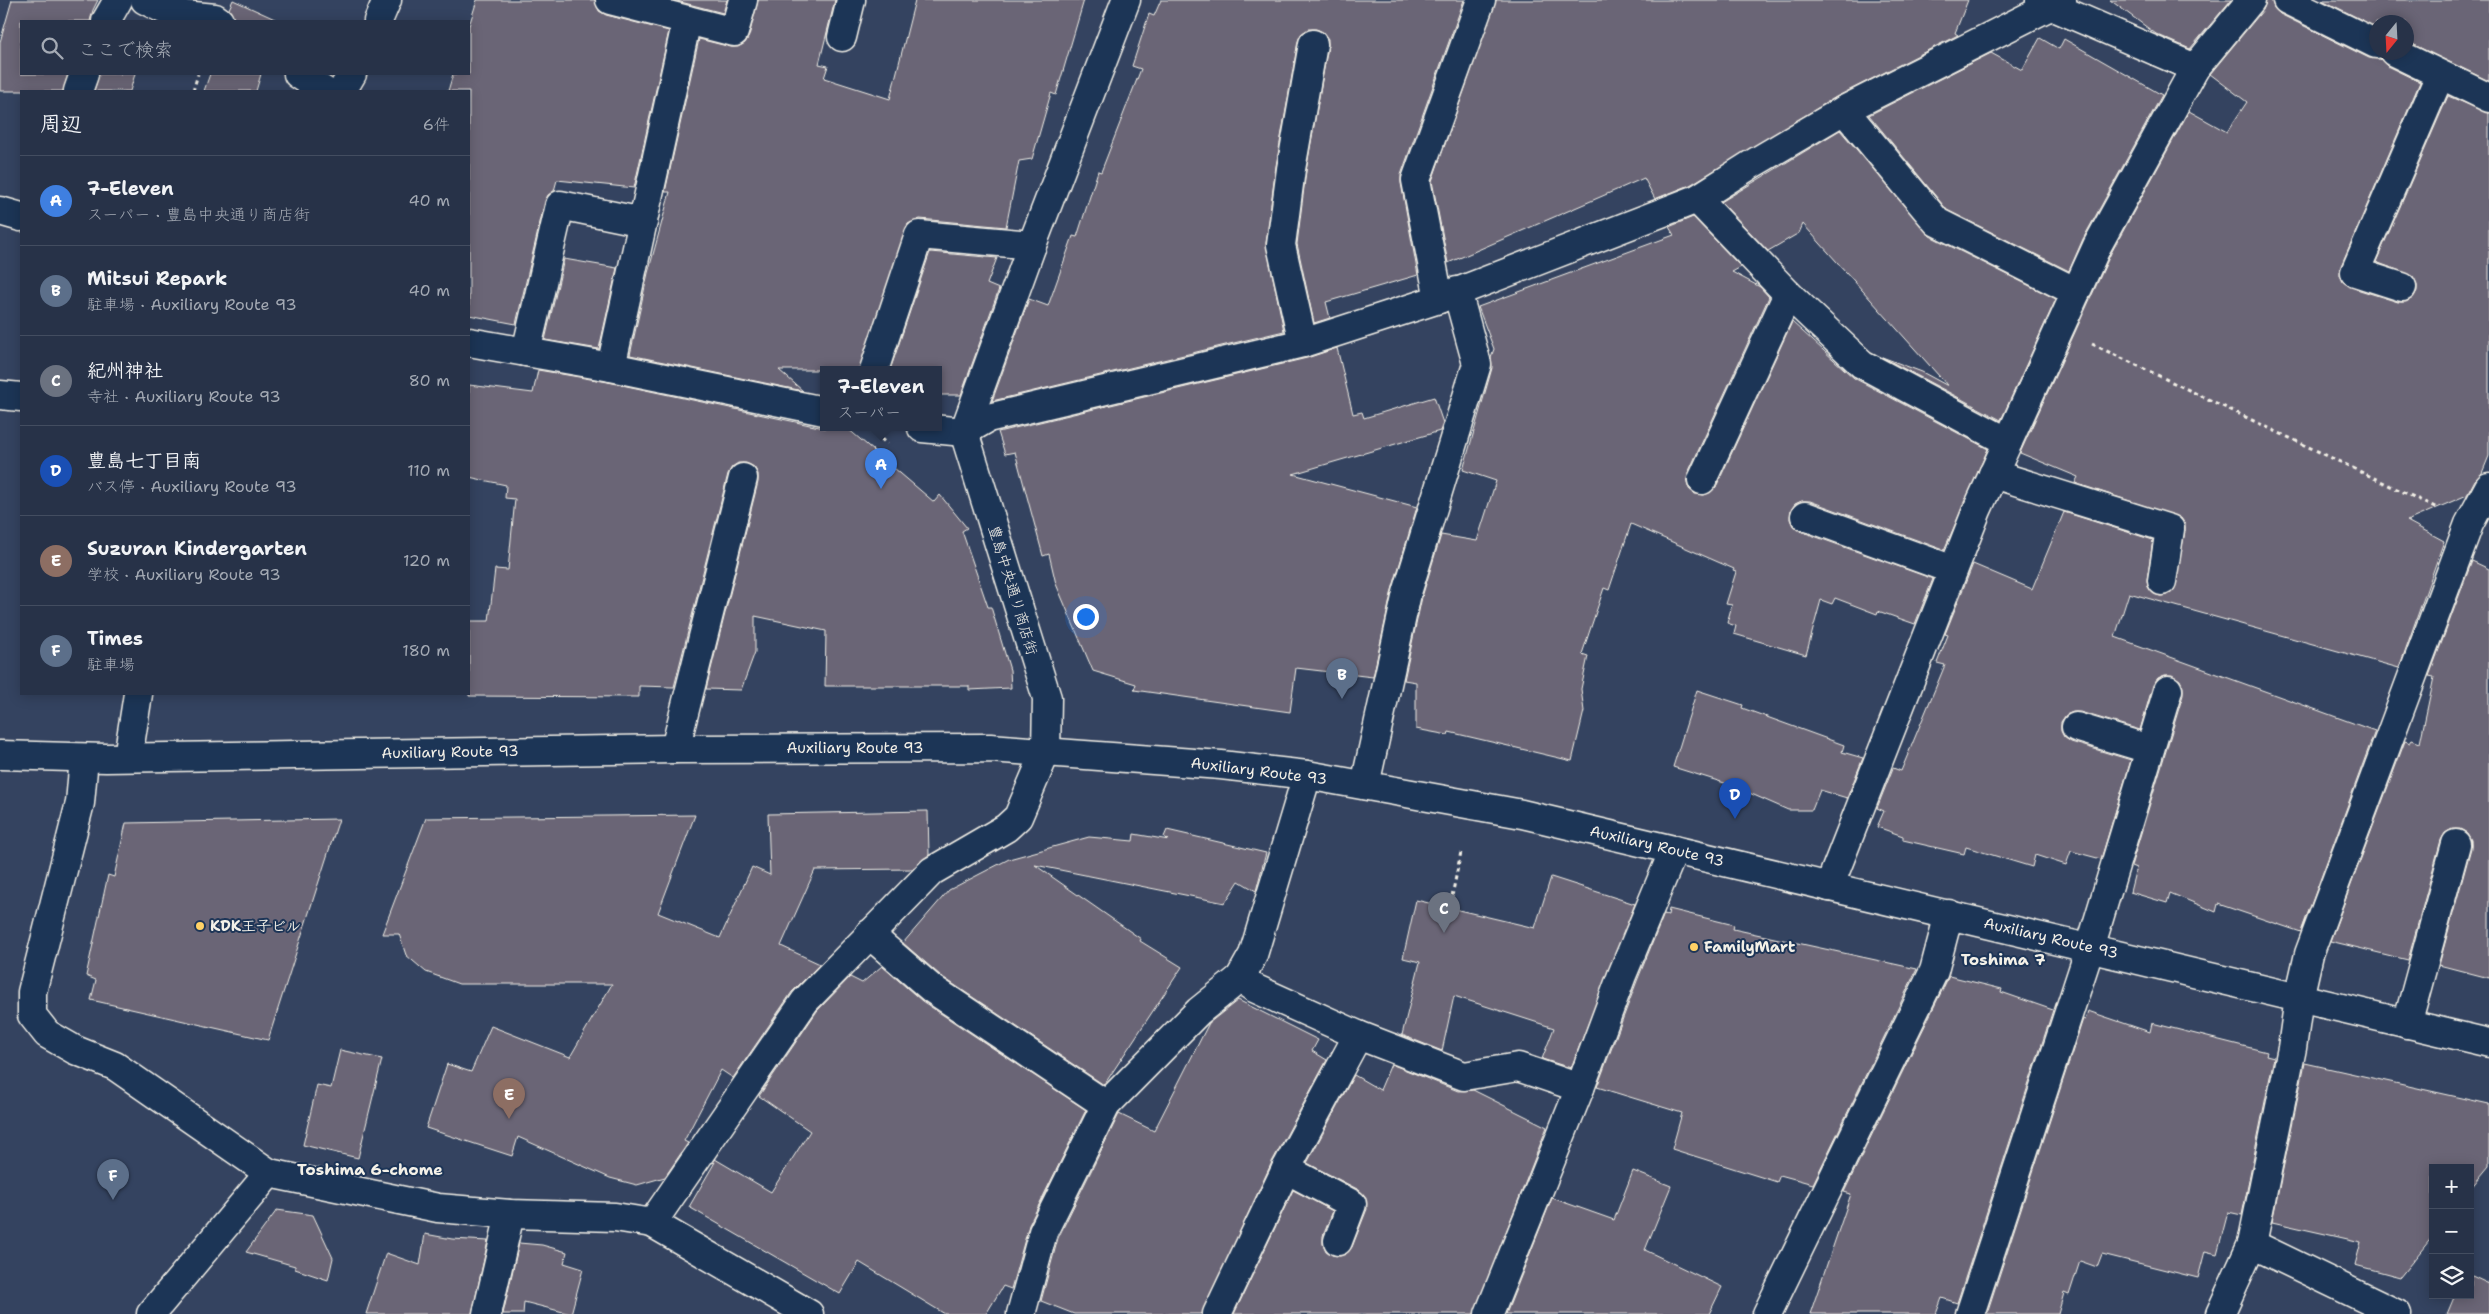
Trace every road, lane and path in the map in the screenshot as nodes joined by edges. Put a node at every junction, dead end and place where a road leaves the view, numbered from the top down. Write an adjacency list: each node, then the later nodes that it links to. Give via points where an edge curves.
1 (118, 0): 12 (street)
2 (145, 0): 13 (street, via 173,14)
3 (387, 0): 14 (street)
4 (610, 0): 15 (street)
5 (743, 0): 15 (street, via 734,32)
6 (851, 0): 16 (street)
7 (1126, 0): 36 (street)
8 (1481, 0): 40 (street, via 1416,180)
9 (2251, 0): 20 (street)
10 (2287, 0): 17 (street)
11 (2050, 2): 20 (street); 31 (street)
12 (107, 20)
13 (218, 20)
14 (378, 20)
15 (686, 20): 35 (street)
16 (842, 37)
17 (2369, 41)
18 (1313, 44): 43 (street, via 1281,244)
19 (2410, 60): 25 (street)
20 (2195, 68): 38 (street, via 2097,246)
21 (84, 75): 26 (street)
22 (198, 75): 27 (path)
23 (300, 75): 28 (street)
24 (351, 75): 29 (street)
25 (2440, 75): 30 (street); 37 (street, via 2354,272)
26 (78, 90)
27 (192, 90)
28 (322, 90)
29 (343, 90)
30 (2489, 98)
31 (1844, 110): 32 (street); 38 (street, via 1937,222)
32 (1697, 199): 39 (street); 40 (street)
33 (0, 211): 34 (street)
34 (20, 217)
35 (643, 222): 44 (street, via 560,205); 46 (street)
36 (1032, 245): 45 (street, via 919,235); 52 (street)
37 (2402, 287)
38 (2076, 292): 41 (street)
39 (1788, 294): 53 (street, via 1862,364); 57 (street)
40 (1448, 295): 43 (street); 73 (street, via 1476,364 1407,593)
41 (2060, 329): 53 (street); 60 (path)
42 (470, 342): 44 (street)
43 (1303, 343): 52 (street, via 996,416)
44 (526, 352): 46 (street)
45 (875, 366)
46 (611, 367): 49 (street)
47 (0, 395): 48 (street)
48 (20, 397)
49 (820, 410)
50 (942, 430): 52 (street)
51 (872, 431): 54 (path)
52 (964, 432): 68 (street, 豊島中央通り商店街, via 1046,698)
53 (2008, 442): 55 (street)
54 (887, 444)
55 (1993, 474): 61 (street); 62 (street, via 2170,529)
56 (743, 478): 66 (street)
57 (1702, 480)
58 (2489, 487): 60 (street)
59 (1805, 516): 61 (street)
60 (2469, 524): 83 (street, via 2309,954)
61 (1953, 570): 77 (street)
62 (2162, 581)
63 (2168, 690): 67 (street)
64 (138, 695): 70 (street)
65 (2076, 727): 67 (street)
66 (675, 749): 68 (street, Auxiliary Route 93, via 990,748); 70 (street, Auxiliary Route 93)
67 (2149, 749): 81 (street)
68 (1046, 751): 72 (street, Auxiliary Route 93); 80 (street, via 1018,817 1006,828 932,871)
69 (0, 755): 71 (street, Auxiliary Route 93)
70 (128, 757): 71 (street, Auxiliary Route 93)
71 (84, 758): 90 (street, via 80,803 32,992 32,1014 46,1034 115,1066)
72 (1306, 775): 73 (street, Auxiliary Route 93); 82 (street, via 1253,955)
73 (1365, 785): 75 (street, Auxiliary Route 93, via 1522,814)
74 (2456, 844): 84 (street)
75 (1674, 850): 77 (street, Auxiliary Route 93); 87 (street)
76 (1461, 852): 78 (path)
77 (1829, 887): 79 (street, Auxiliary Route 93)
78 (1452, 896)
79 (1948, 914): 81 (street, Auxiliary Route 93); 101 (street, via 1934,971)
80 (869, 934): 88 (street, via 931,988); 92 (street, via 805,1001)
81 (2090, 948): 83 (street, Auxiliary Route 93); 102 (street)
82 (1240, 978): 85 (street, via 1254,988); 88 (street, via 1199,1010)
83 (2298, 998): 84 (street, Auxiliary Route 93); 94 (street, via 2292,1048)
84 (2407, 1024): 86 (street, Auxiliary Route 93)
85 (1358, 1035): 87 (street, via 1464,1076 1518,1067); 89 (street)
86 (2489, 1043)
87 (1580, 1088): 100 (street)
88 (1106, 1106): 95 (street, via 1043,1232)
89 (1286, 1169): 93 (street, via 1352,1204); 99 (street)
90 (269, 1173): 91 (street, via 438,1208); 96 (street)
91 (510, 1214): 92 (street, via 615,1217); 97 (street)
92 (652, 1223): 98 (street)
93 (1338, 1241)
94 (2252, 1244): 103 (street); 104 (street)
95 (1025, 1312)
96 (151, 1314)
97 (487, 1314)
98 (809, 1314)
99 (1217, 1314)
100 (1490, 1314)
101 (1766, 1314)
102 (1970, 1314)
103 (2220, 1314)
104 (2397, 1314)

